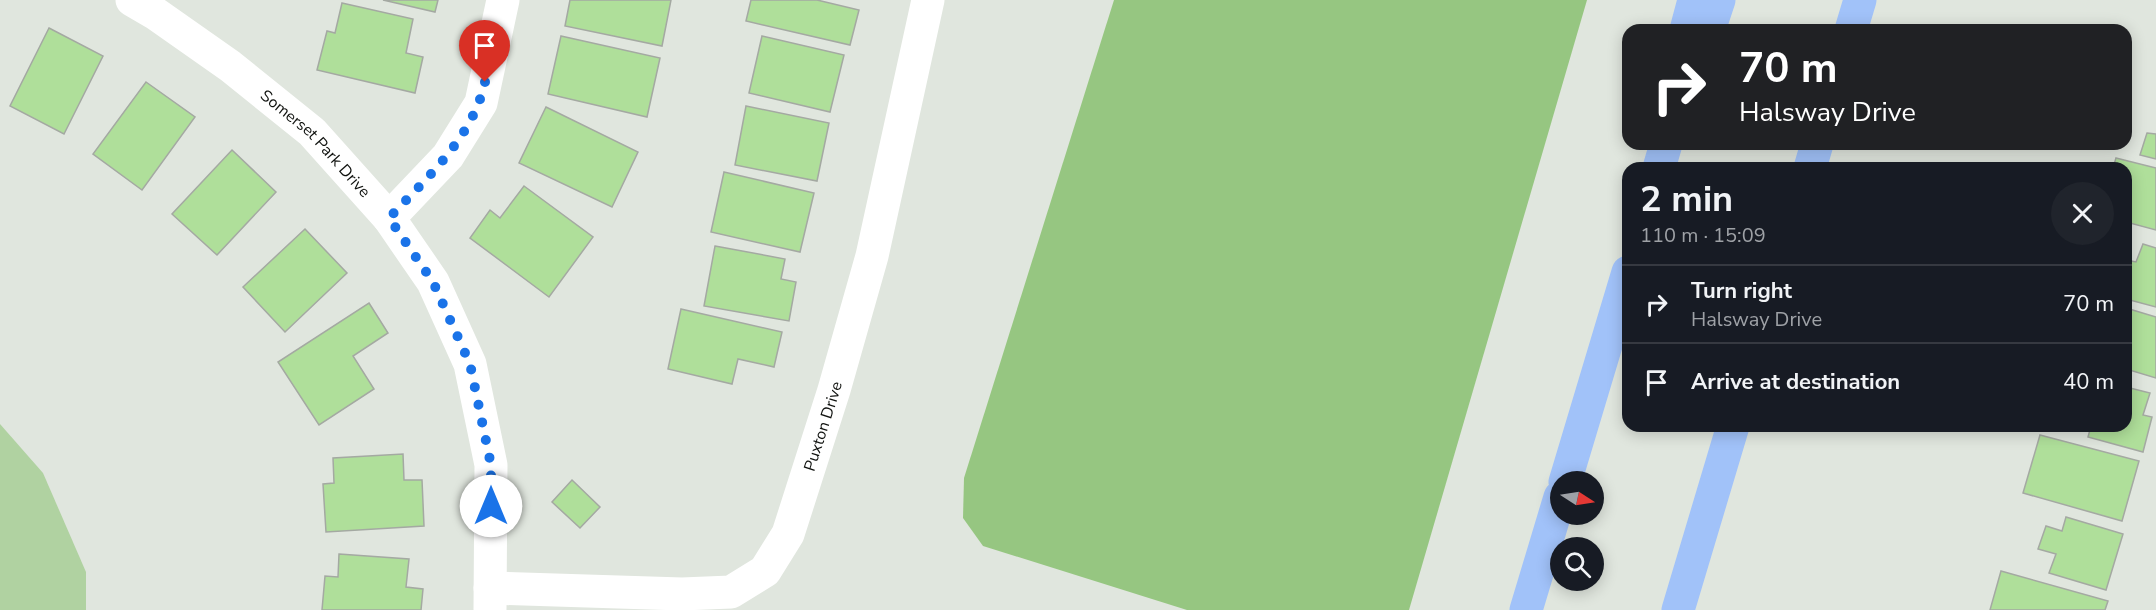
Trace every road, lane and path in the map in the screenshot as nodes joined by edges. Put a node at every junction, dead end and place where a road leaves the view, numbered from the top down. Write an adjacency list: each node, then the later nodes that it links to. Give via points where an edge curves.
1 (132, 0): 10 (street, Somerset Park Drive, via 230,66 312,132)
2 (503, 0): 10 (street, via 481,103 448,156)
3 (927, 0): 15 (street, Puxton Drive, via 872,256 788,534 765,572 731,592)
4 (1694, 0): 7 (highway)
5 (1719, 0): 8 (highway)
6 (1860, 0): 9 (highway)
7 (1688, 24)
8 (1711, 24)
9 (1853, 24)
10 (389, 218): 15 (street, Somerset Park Drive, via 433,282 470,364 491,465)
11 (1622, 292): 13 (highway)
12 (1731, 432): 17 (highway)
13 (1568, 471)
14 (1552, 525): 16 (highway)
15 (490, 599)
16 (1526, 610)
17 (1678, 610)

